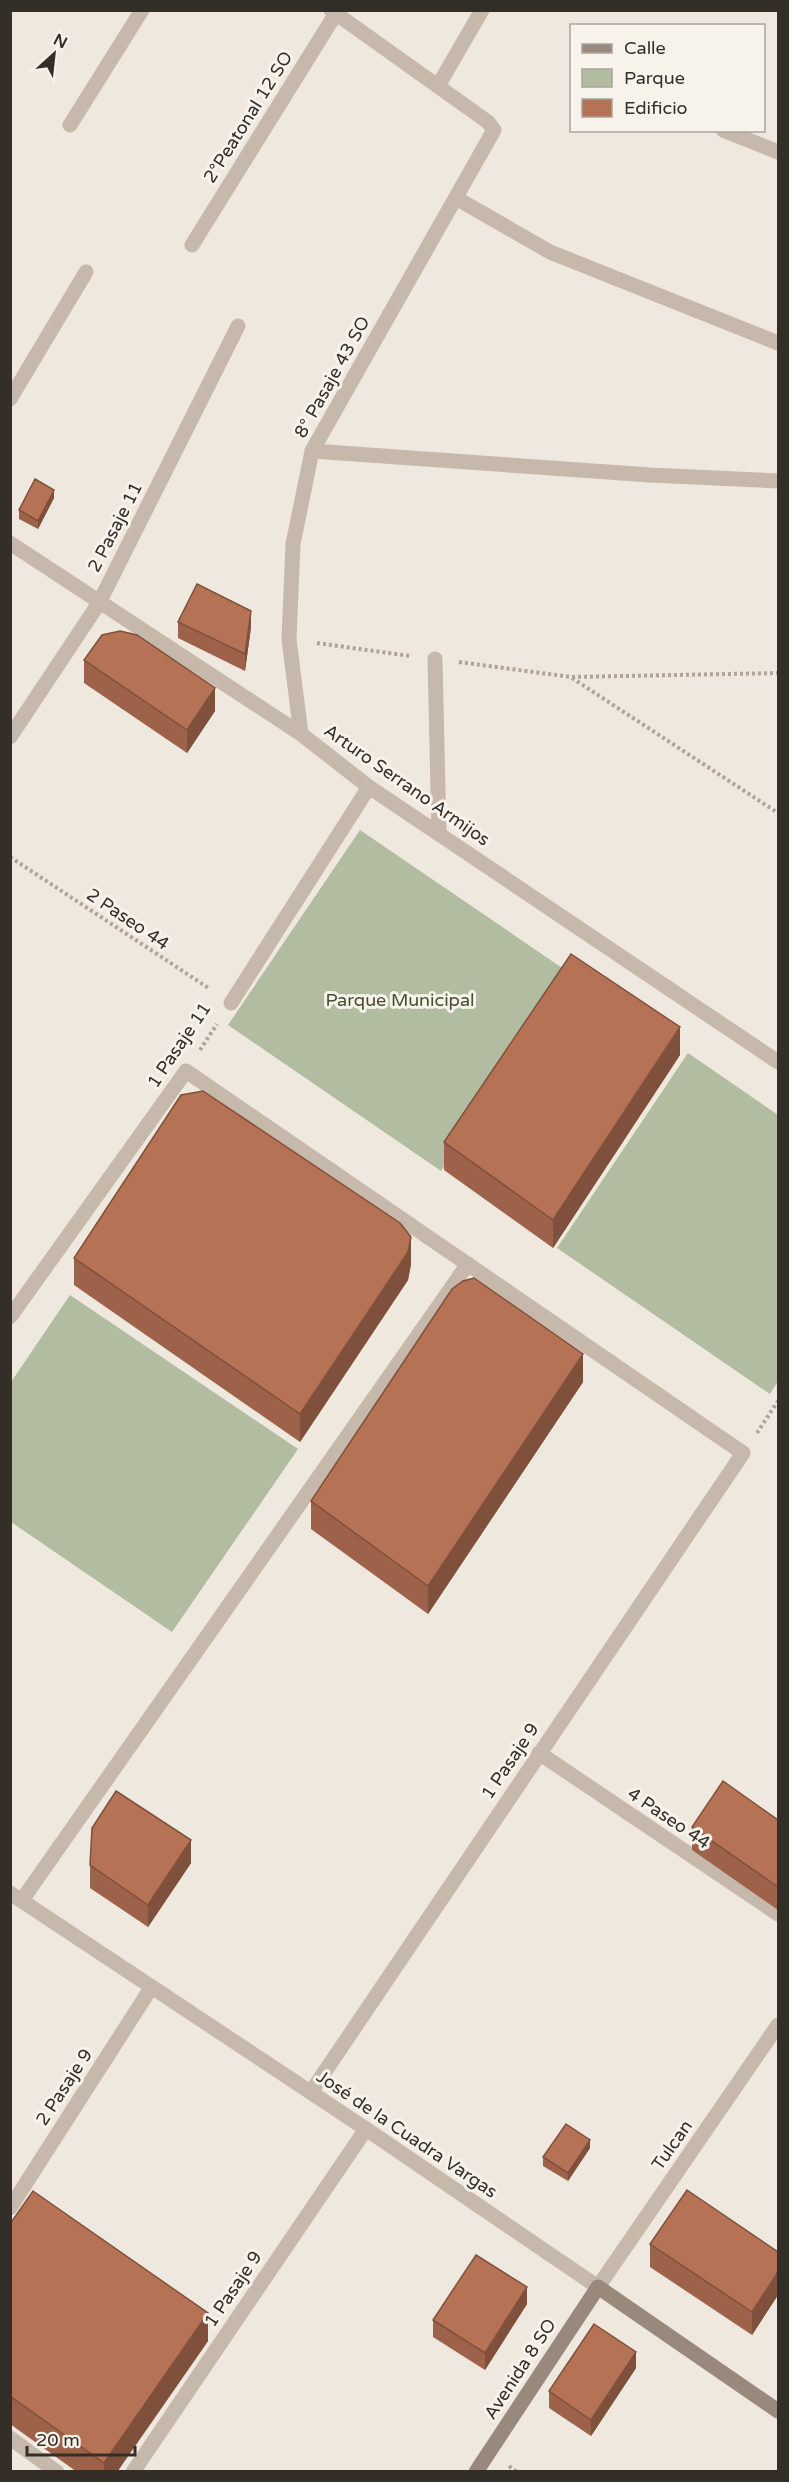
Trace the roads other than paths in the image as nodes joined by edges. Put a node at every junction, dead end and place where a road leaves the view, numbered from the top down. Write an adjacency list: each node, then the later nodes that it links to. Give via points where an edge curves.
1 (142, 10): 5 (street)
2 (482, 10): 4 (street)
3 (335, 12): 4 (street, 8° Pasaje 43 SO); 9 (street, 2°Peatonal 12 SO)
4 (438, 86): 8 (street, 8° Pasaje 43 SO, via 494,130)
5 (70, 125)
6 (728, 132): 7 (street)
7 (778, 152)
8 (456, 198): 12 (street, via 550,252); 14 (street, 8° Pasaje 43 SO)
9 (192, 245)
10 (86, 272): 13 (street)
11 (238, 326): 17 (street, 2 Pasaje 11)
12 (778, 342)
13 (10, 399)
14 (312, 451): 15 (street); 19 (street, 8° Pasaje 43 SO, via 293,544 289,639)
15 (778, 481)
16 (10, 543): 17 (street, Arturo Serrano Armijos)
17 (99, 603): 19 (street, Arturo Serrano Armijos); 20 (street, 2 Pasaje 11)
18 (435, 659): 22 (street)
19 (301, 734): 21 (street, Arturo Serrano Armijos)
20 (10, 737)
21 (369, 787): 22 (street, Arturo Serrano Armijos); 23 (street, 1 Pasaje 11)
22 (439, 834): 24 (street, Arturo Serrano Armijos)
23 (231, 1003)
24 (778, 1062)
25 (468, 1264): 26 (street, 1 Pasaje 11, via 186,1071); 27 (street, 1 Pasaje 9, via 743,1454); 28 (street)
26 (10, 1317)
27 (538, 1753): 29 (street, 4 Paseo 44); 32 (street, 1 Pasaje 9)
28 (16, 1896): 30 (street, José de la Cuadra Vargas)
29 (778, 1914)
30 (151, 1988): 32 (street, José de la Cuadra Vargas); 34 (street, 2 Pasaje 9)
31 (778, 2025): 35 (street, Tulcan)
32 (311, 2092): 33 (street, José de la Cuadra Vargas)
33 (366, 2129): 35 (street, José de la Cuadra Vargas); 39 (street, 1 Pasaje 9)
34 (10, 2208)
35 (598, 2287): 36 (street, José de la Cuadra Vargas); 40 (street, Avenida 8 SO)
36 (778, 2411)
37 (10, 2438): 38 (street)
38 (57, 2472)
39 (133, 2472)
40 (476, 2472)

